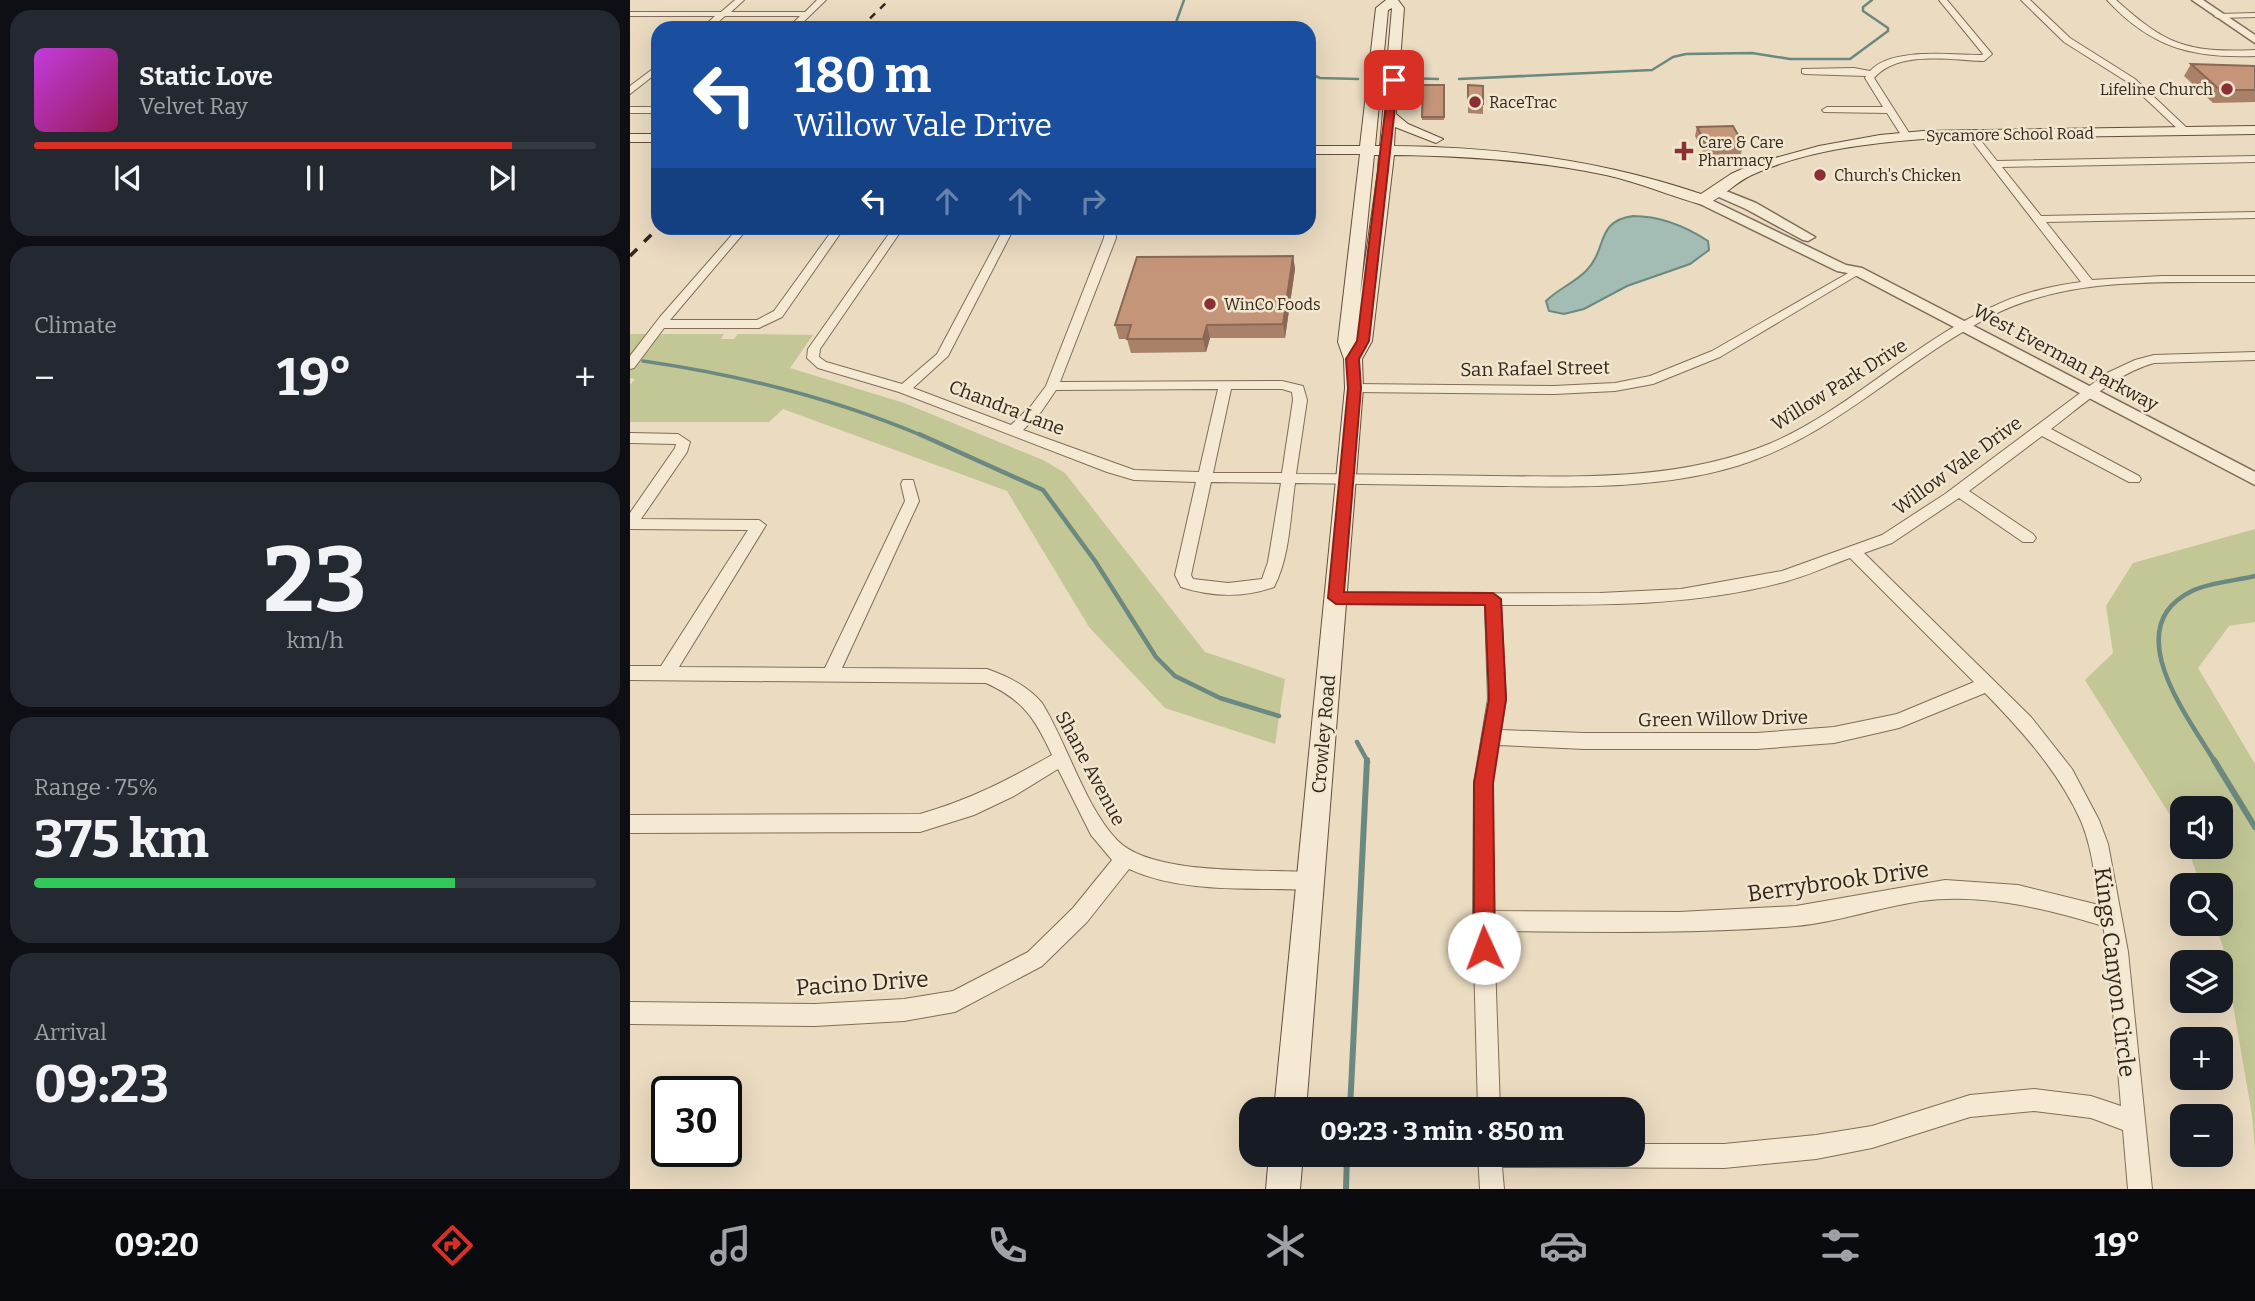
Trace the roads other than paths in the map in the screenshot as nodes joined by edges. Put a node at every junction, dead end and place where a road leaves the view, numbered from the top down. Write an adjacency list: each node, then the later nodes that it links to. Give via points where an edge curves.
1 (740, 0): 11 (street)
2 (822, 0): 12 (street)
3 (1943, 0): 22 (street, via 1988,54 1984,58 1886,62)
4 (2025, 0): 31 (street, via 2067,40 2132,81)
5 (2111, 0): 19 (street, via 2172,47 2196,54)
6 (2197, 0): 14 (street)
7 (1392, 1): 28 (main road, Crowley Road, via 1398,8); 29 (main road, Crowley Road, via 1382,8)
8 (652, 7): 10 (street)
9 (630, 14): 10 (street)
10 (643, 14): 11 (street); 17 (street)
11 (723, 14): 12 (street); 15 (street)
12 (807, 14): 16 (street)
13 (2255, 15): 14 (street)
14 (2218, 16): 18 (street)
15 (714, 21)
16 (800, 21)
17 (630, 23)
18 (2255, 40)
19 (2255, 53)
20 (1804, 71): 22 (street)
21 (651, 74): 23 (street)
22 (1871, 74): 27 (street, via 1869,78)
23 (630, 91)
24 (630, 110): 25 (street)
25 (651, 110)
26 (1827, 110): 27 (street)
27 (1888, 110): 33 (street)
28 (1391, 115): 39 (main road, Crowley Road); 40 (main road)
29 (1369, 121): 37 (main road); 38 (main road, Crowley Road)
30 (2255, 130): 31 (main road, Sycamore School Road)
31 (2185, 131): 32 (main road, Sycamore School Road)
32 (1971, 134): 33 (main road, Sycamore School Road); 47 (street)
33 (1906, 136): 51 (main road, Sycamore School Road, via 1813,150 1769,165)
34 (630, 138): 35 (main road)
35 (651, 138)
36 (1316, 138): 37 (main road)
37 (1338, 139): 38 (main road); 41 (main road); 49 (main road, via 1349,159)
38 (1367, 144): 39 (main road); 49 (main road, Crowley Road)
39 (1388, 144): 40 (main road); 50 (main road, Crowley Road)
40 (1434, 144): 44 (main road, via 1506,142); 45 (main road); 50 (main road)
41 (1316, 147)
42 (630, 150): 43 (main road)
43 (651, 150)
44 (1572, 151): 45 (main road); 48 (main road); 51 (main road, via 1643,167)
45 (1523, 156): 48 (main road)
46 (2255, 159): 47 (street)
47 (1994, 164): 53 (street)
48 (1587, 167): 51 (main road)
49 (1363, 170): 59 (main road, Crowley Road)
50 (1385, 172): 63 (main road, Crowley Road)
51 (1715, 198): 60 (street, West Everman Parkway, via 1842,268)
52 (2255, 215): 53 (street)
53 (2038, 219): 62 (street)
54 (737, 235): 64 (street)
55 (834, 235): 64 (street, via 778,314 759,324)
56 (893, 235): 72 (street, Chandra Lane, via 814,349 813,358 822,365)
57 (1005, 235): 72 (street, via 942,355)
58 (1110, 235): 69 (street)
59 (1355, 262): 63 (main road, via 1362,271 1359,310); 67 (main road, Crowley Road, via 1347,342)
60 (1857, 271): 65 (street, West Everman Parkway); 71 (street, San Rafael Street, via 1716,354 1653,380 1554,390)
61 (2255, 279): 62 (street, Willow Park Drive)
62 (2089, 284): 65 (street, Willow Park Drive, via 2017,301)
63 (1365, 323): 67 (main road, Crowley Road, via 1363,341)
64 (661, 324): 68 (street)
65 (1966, 328): 73 (street, West Everman Parkway); 81 (street, Willow Park Drive, via 1828,418 1778,445 1722,465 1654,479 1587,482)
66 (2255, 356): 73 (street, Willow Vale Drive, via 2154,359 2112,376)
67 (1353, 359): 71 (main road, Crowley Road)
68 (630, 365)
69 (1052, 386): 70 (street); 75 (street)
70 (1225, 386): 77 (street); 78 (street, via 1298,389)
71 (1354, 388): 81 (main road, Crowley Road)
72 (905, 389): 75 (street, Chandra Lane)
73 (2089, 392): 74 (street, Willow Vale Drive); 80 (street, West Everman Parkway)
74 (2040, 429): 79 (street); 83 (street, Willow Vale Drive)
75 (1014, 430): 77 (street, Chandra Lane, via 1134,475)
76 (630, 438): 84 (street, via 683,442)
77 (1204, 478): 78 (street, Chandra Lane); 78 (street, via 1183,575 1187,583 1196,586 1228,588 1261,586 1271,579)
78 (1289, 478): 81 (street, Chandra Lane)
79 (2134, 479)
80 (2255, 479)
81 (1346, 481): 87 (main road, Crowley Road)
82 (908, 484): 91 (street, via 912,501)
83 (1959, 491): 85 (street); 86 (street, Willow Vale Drive, via 1886,539)
84 (630, 524): 90 (street, via 758,525)
85 (2028, 538)
86 (1854, 553): 88 (street, Willow Vale Drive, via 1772,580 1681,595); 92 (street, Kings Canyon Circle)
87 (1336, 598): 88 (street, Willow Vale Drive); 97 (main road, Crowley Road)
88 (1493, 599): 93 (street, via 1497,699)
89 (630, 673): 90 (street, Shane Avenue)
90 (666, 673): 91 (street, Shane Avenue)
91 (830, 675): 94 (street, Shane Avenue, via 987,676 1035,706)
92 (1988, 684): 93 (street, Green Willow Drive, via 1899,721 1834,735 1757,741); 98 (street, Kings Canyon Circle, via 2047,748 2090,820)
93 (1493, 737): 99 (street, via 1483,783)
94 (1062, 758): 95 (street, via 967,809 920,823); 96 (street, Shane Avenue, via 1097,830)
95 (630, 824)
96 (1126, 858): 97 (street, Shane Avenue, via 1217,878); 100 (street, Pacino Drive, via 1080,915 1035,959 956,1001 904,1010 815,1015)
97 (1310, 881): 101 (main road, Crowley Road)
98 (2112, 919): 99 (street, Berrybrook Drive, via 2024,895 1952,889 1800,916 1690,923); 103 (street, Kings Canyon Circle)
99 (1483, 921): 102 (street)
100 (630, 1013)
101 (1291, 1097)
102 (1489, 1097)
103 (2133, 1122): 104 (street, via 2091,1107 2021,1101 1970,1106 1872,1137 1816,1147 1724,1156); 109 (street, Kings Canyon Circle)
104 (1645, 1156)
105 (1285, 1167): 107 (main road)
106 (1491, 1167): 108 (street)
107 (1283, 1189)
108 (1492, 1189)
109 (2140, 1189)

